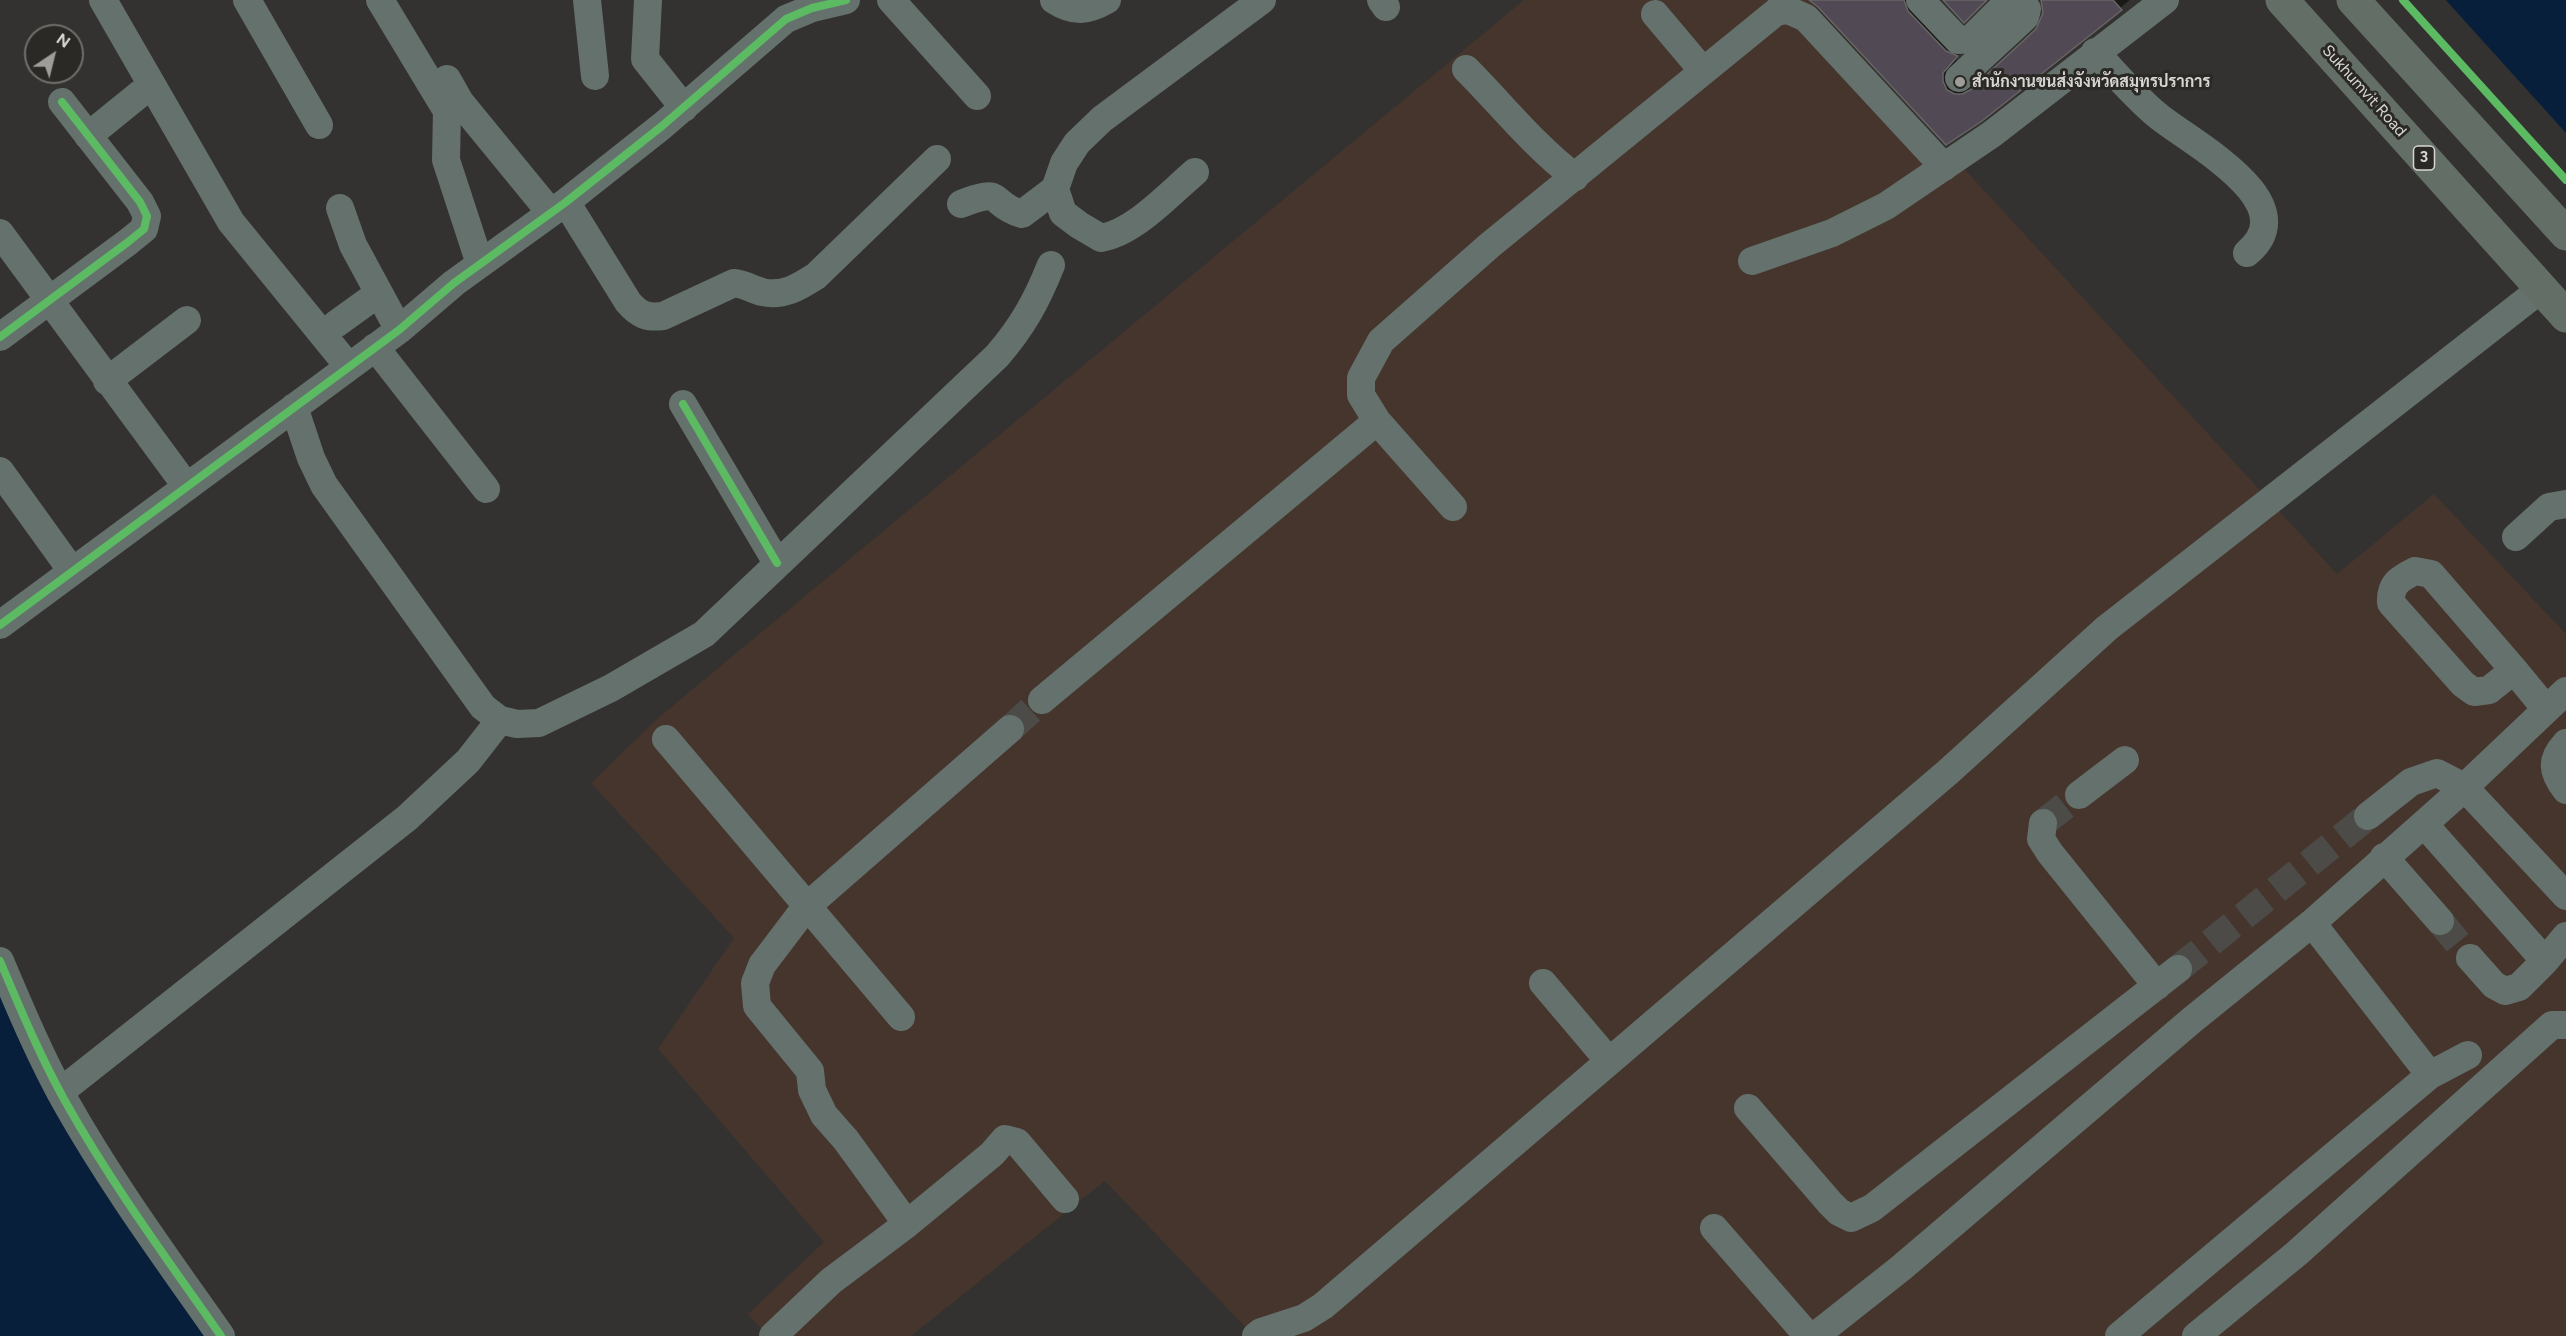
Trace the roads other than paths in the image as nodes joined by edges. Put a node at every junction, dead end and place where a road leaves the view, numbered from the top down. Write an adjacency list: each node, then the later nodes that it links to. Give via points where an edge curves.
1 (103, 0): 53 (street, via 231,222)
2 (247, 0): 28 (street)
3 (380, 0): 42 (street, via 447,111 446,160)
4 (399, 0): 36 (street, via 460,102)
5 (587, 0): 22 (street)
6 (648, 0): 27 (street, via 645,59)
7 (846, 0): 27 (street, via 812,8 786,20)
8 (891, 0): 25 (street)
9 (1054, 0): 10 (street, via 1076,10 1090,10)
10 (1107, 0)
11 (1262, 0): 34 (street, via 1102,118 1077,143 1064,163)
12 (1920, 0): 13 (street, via 1958,40 1971,39)
13 (2010, 0)
14 (2021, 0): 23 (street, via 2027,9 2025,16)
15 (2164, 0): 19 (street)
16 (2282, 0): 44 (highway, Sukhumvit Road / 3)
17 (2353, 0): 39 (highway)
18 (1655, 14): 21 (street)
19 (2095, 52): 31 (street); 40 (street, via 2157,115 2219,158 2260,201 2265,223 2257,245)
20 (1466, 69): 33 (street, via 1536,144)
21 (1703, 71): 31 (street, via 1776,12 1788,10 1806,18); 33 (street)
22 (595, 76)
23 (1959, 78)
24 (141, 93): 29 (street)
25 (977, 96)
26 (62, 102): 29 (street)
27 (684, 108): 36 (street)
28 (320, 125)
29 (88, 136): 46 (street, via 140,202 147,216 144,229)
30 (938, 159): 36 (street, via 816,276 793,291 762,292 734,283 663,316 638,314)
31 (1944, 167): 41 (street, via 1862,219)
32 (1195, 172): 34 (street, via 1130,227 1117,236 1101,238 1063,213)
33 (1575, 177): 57 (street, via 1381,341 1361,378 1361,395)
34 (1055, 189): 35 (street, via 1022,214 993,195)
35 (961, 204)
36 (558, 207): 42 (street)
37 (340, 208): 45 (street, via 352,245)
38 (0, 233): 46 (street)
39 (2566, 234)
40 (2247, 253)
41 (1752, 261)
42 (480, 264): 50 (street)
43 (1051, 265): 64 (street, via 1035,304 997,356)
44 (2541, 289): 47 (highway, Sukhumvit Road / 3); 94 (street, via 2107,628 1948,772)
45 (379, 293): 49 (street); 50 (street)
46 (49, 300): 51 (street); 54 (street)
47 (2566, 316)
48 (187, 320): 54 (street)
49 (336, 324)
50 (399, 330): 52 (street)
51 (0, 337)
52 (375, 347): 53 (street); 60 (street)
53 (349, 367): 56 (street)
54 (107, 381): 59 (street)
55 (683, 404): 64 (street)
56 (294, 407): 59 (street); 70 (street, via 324,485 471,691)
57 (1377, 421): 62 (street); 69 (street)
58 (2, 478): 65 (street)
59 (187, 487): 65 (street)
60 (486, 489)
61 (2566, 504): 63 (street, via 2549,507)
62 (1453, 507)
63 (2516, 537)
64 (777, 563): 70 (street, via 704,634 611,688 539,723)
65 (72, 571): 66 (street)
66 (0, 625)
67 (2514, 670): 68 (street)
68 (2560, 699): 75 (street)
69 (1042, 700)
70 (500, 720): 96 (street, via 468,761 407,818)
71 (1010, 729): 83 (street)
72 (666, 739): 83 (street)
73 (2566, 743): 76 (street, via 2554,763 2557,778)
74 (2125, 759): 77 (street)
75 (2464, 787): 78 (street, via 2437,773 2429,775 2411,782); 80 (street); 82 (street)
76 (2566, 790)
77 (2079, 795)
78 (2368, 816)
79 (2043, 823): 97 (street, via 2041,839 2050,853 2167,978 1872,1208 1851,1218 1830,1203)
80 (2424, 824): 81 (street); 89 (street)
81 (2384, 857): 84 (street); 85 (street)
82 (2566, 896)
83 (806, 907): 91 (street); 99 (street, via 762,965 755,983 757,1006 810,1071 812,1090 824,1114)
84 (2440, 921)
85 (2312, 922): 95 (street); 101 (street)
86 (2566, 936): 89 (street)
87 (2470, 958): 89 (street, via 2494,985 2505,990 2519,987)
88 (0, 961): 96 (street)
89 (2545, 961)
90 (1543, 983): 94 (street)
91 (901, 1017)
92 (2566, 1025): 106 (street, via 2552,1025 2296,1254)
93 (2468, 1055): 95 (street)
94 (1608, 1060): 104 (street, via 1323,1306 1304,1318)
95 (2430, 1075): 105 (street)
96 (60, 1092): 102 (street, via 124,1199)
97 (1748, 1108)
98 (1065, 1199): 99 (street, via 1017,1142 1005,1139)
99 (907, 1224): 103 (street, via 831,1281)
100 (1714, 1228): 101 (street)
101 (1822, 1333)
102 (221, 1336)
103 (773, 1336)
104 (1256, 1336)
105 (2120, 1336)
106 (2196, 1336)

